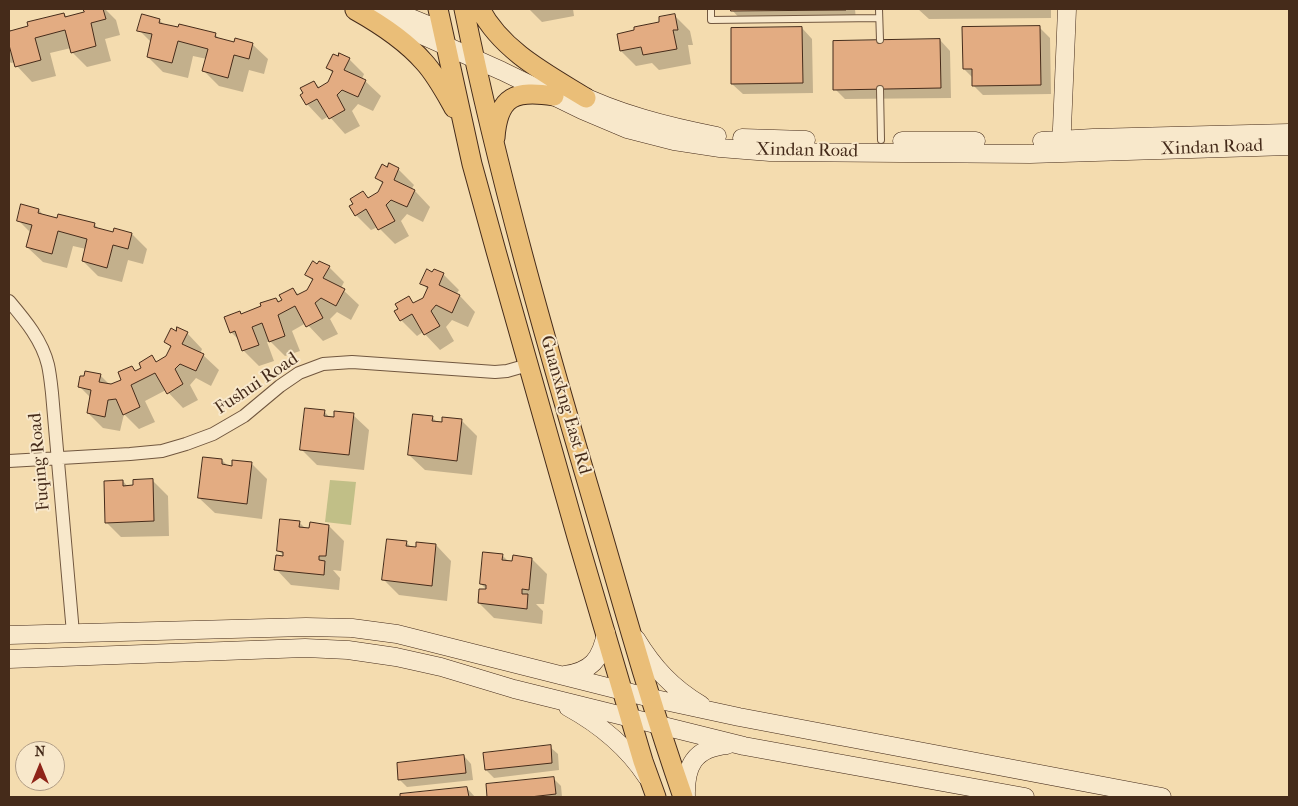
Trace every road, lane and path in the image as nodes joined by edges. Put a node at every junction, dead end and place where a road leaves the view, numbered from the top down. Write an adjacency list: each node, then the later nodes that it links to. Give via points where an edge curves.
1 (354, 9): 10 (street, Xindan Road, via 415,32); 16 (main road, via 388,30 425,62)
2 (388, 9): 10 (street, Xindan Road)
3 (438, 9): 10 (main road, Guanxkng East Rd)
4 (464, 9): 12 (main road, Guanxkng East Rd)
5 (480, 9): 15 (main road, via 510,47)
6 (711, 9): 9 (lane, via 711,20)
7 (879, 9): 9 (lane)
8 (1067, 9): 20 (street)
9 (879, 18): 11 (lane)
10 (444, 39): 12 (street, Xindan Road); 16 (main road, Guanxkng East Rd)
11 (880, 40)
12 (473, 51): 14 (street, Xindan Road); 15 (street, Xindan Road); 19 (main road, Guanxkng East Rd)
13 (880, 89): 18 (lane)
14 (554, 96): 19 (main road, via 521,95 509,100 496,125); 20 (street, Xindan Road, via 627,129 720,148 770,152 961,154)
15 (586, 98): 18 (street, Xindan Road, via 674,128 717,136)
16 (463, 126): 23 (main road, Guanxkng East Rd)
17 (1289, 133): 20 (street, Xindan Road)
18 (881, 140): 20 (street, Xindan Road, via 1031,142)
19 (494, 144): 26 (main road, Guanxkng East Rd, via 528,276)
20 (1061, 146): 21 (street, Xindan Road)
21 (1289, 146)
22 (9, 301): 24 (street, Fuqing Road, via 36,336 48,364)
23 (528, 365): 24 (street, Fushui Road, via 488,372 352,362 323,364 299,373 244,416 213,434 186,444 154,452); 28 (main road, Guanxkng East Rd)
24 (57, 458): 25 (street, Fushui Road); 27 (street, Fuqing Road)
25 (9, 461)
26 (630, 630): 34 (main road, Guanxkng East Rd); 35 (street, via 661,674 686,695)
27 (73, 633): 29 (street); 31 (street, via 352,628 397,634)
28 (606, 633): 31 (street, via 593,664 579,672); 32 (main road, Guanxkng East Rd)
29 (9, 635)
30 (9, 659): 33 (street, via 305,648 348,650 441,667)
31 (563, 675): 32 (street)
32 (622, 690): 34 (street); 36 (main road, Guanxkng East Rd)
33 (545, 697): 36 (street); 39 (street, via 586,718 611,737 636,762)
34 (651, 698): 35 (street); 37 (main road, Guanxkng East Rd)
35 (713, 711): 42 (street)
36 (631, 717): 37 (street); 39 (main road, Guanxkng East Rd)
37 (660, 726): 38 (street); 40 (main road, Guanxkng East Rd)
38 (744, 746): 40 (street, via 716,746 695,758 687,775); 41 (street)
39 (654, 792)
40 (684, 797)
41 (1025, 797)
42 (1162, 797)

